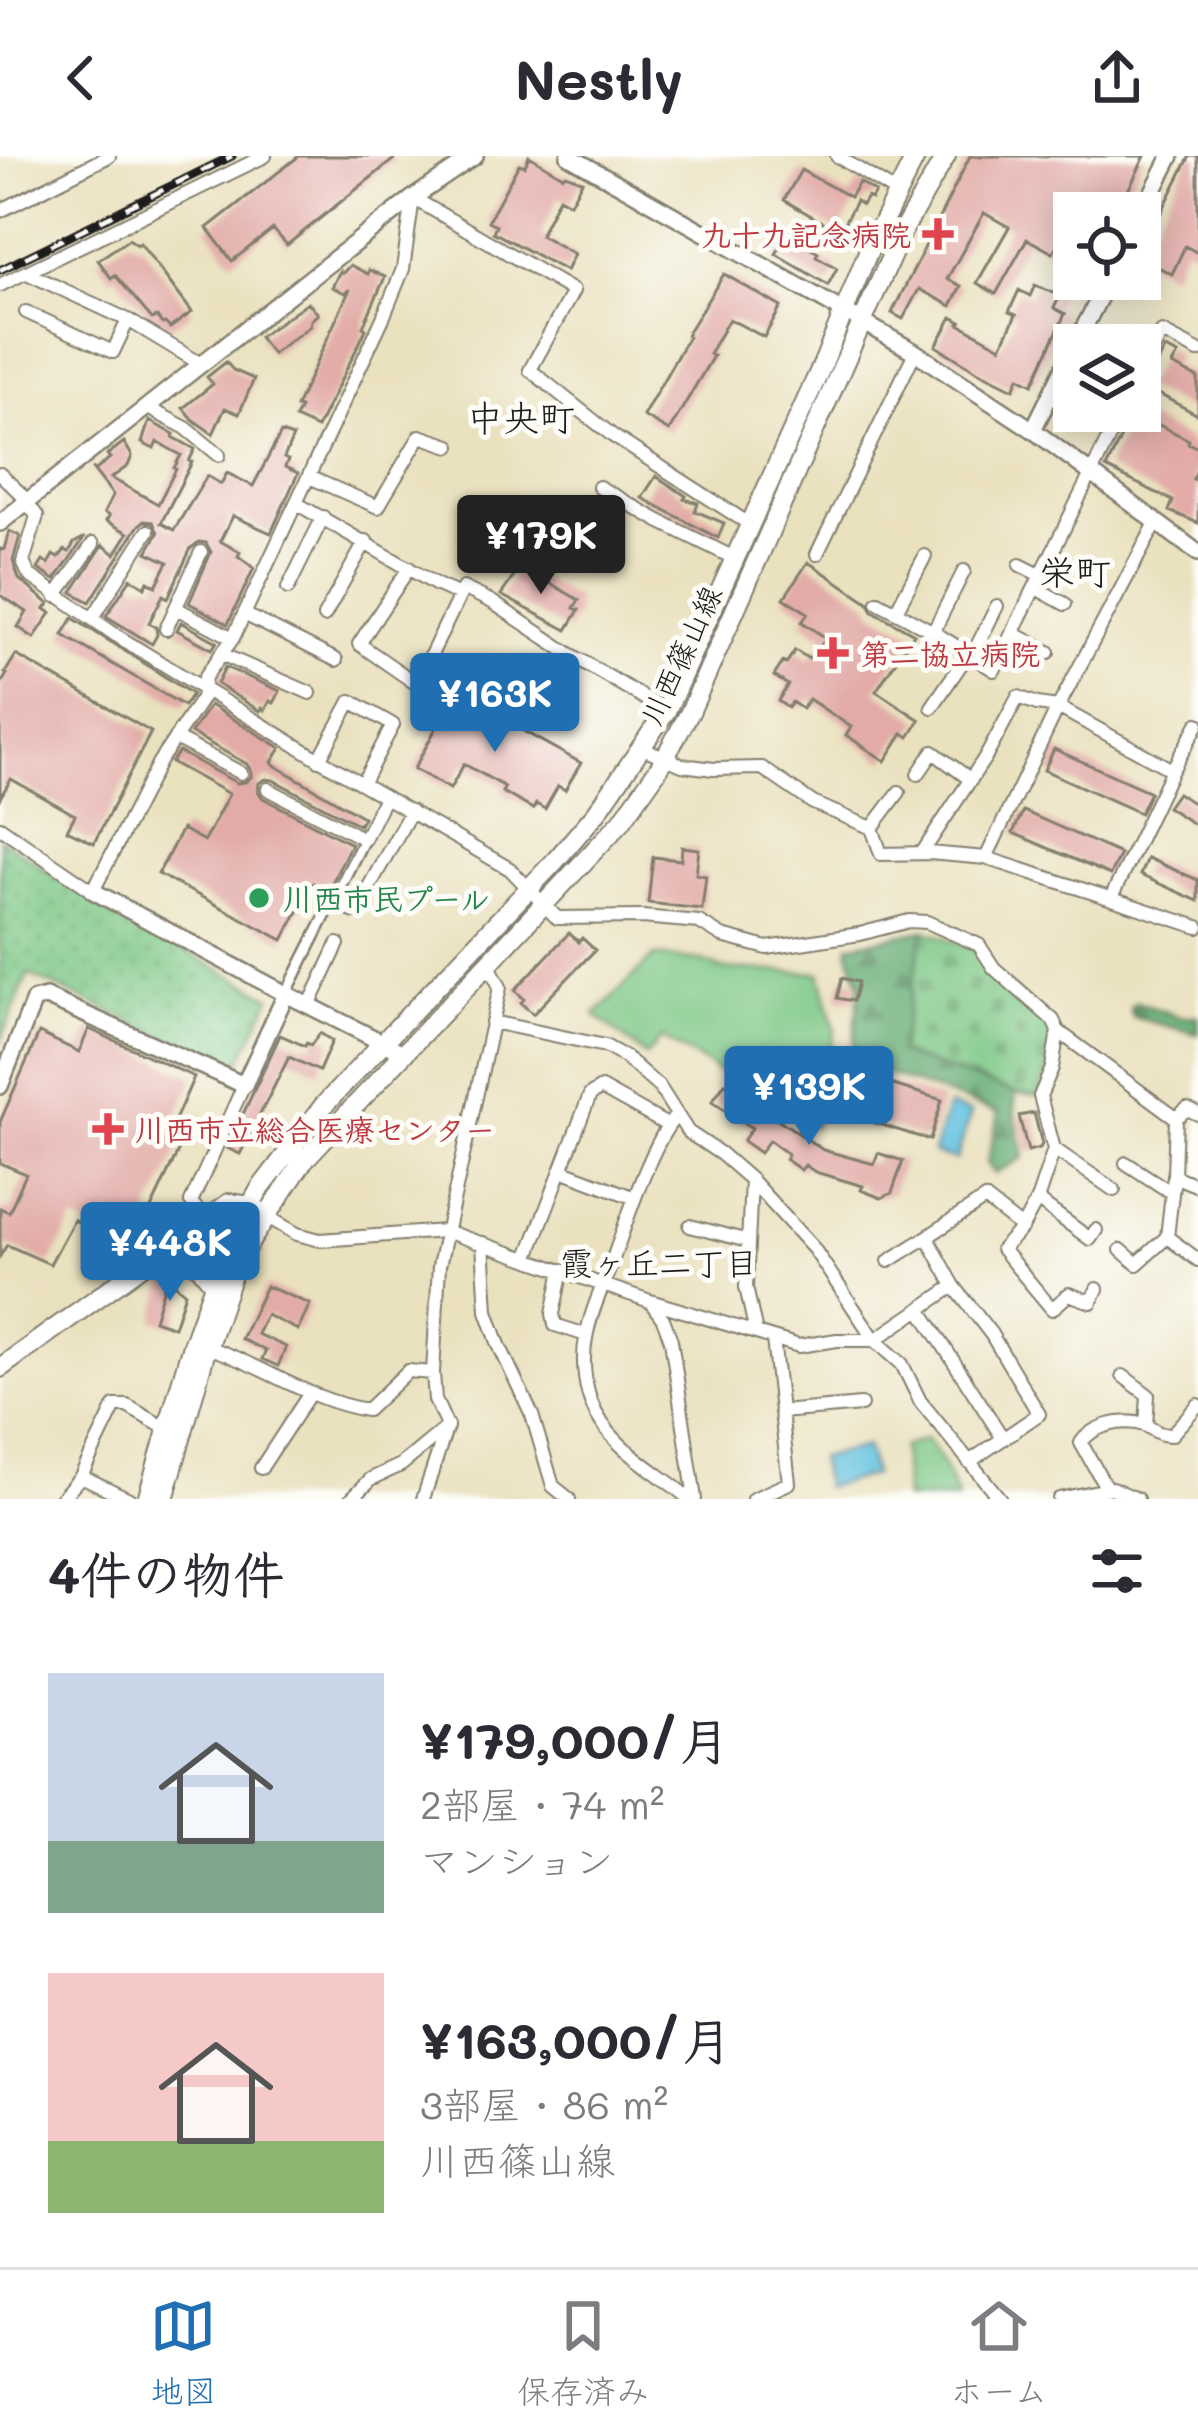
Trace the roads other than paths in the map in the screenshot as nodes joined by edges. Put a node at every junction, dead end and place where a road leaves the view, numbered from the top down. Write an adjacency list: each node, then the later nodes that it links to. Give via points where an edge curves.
1 (110, 156): 12 (street)
2 (265, 156): 13 (street)
3 (475, 156): 11 (street)
4 (569, 156): 15 (street)
5 (837, 156): 10 (street)
6 (916, 156): 10 (main road, 川西篠山線)
7 (946, 156): 18 (main road, 川西篠山線)
8 (1171, 156): 9 (street)
9 (1153, 192)
10 (897, 193): 15 (main road, 川西篠山線)
11 (413, 198): 22 (street); 31 (street, via 403,269); 38 (street, via 573,291 530,370 613,436)
12 (0, 211)
13 (27, 273): 14 (street); 17 (street)
14 (0, 285)
15 (844, 310): 18 (street); 38 (main road, 川西篠山線)
16 (26, 312): 17 (street, via 113,352)
17 (128, 320): 22 (street)
18 (862, 321): 21 (street); 80 (main road, 川西篠山線)
19 (1161, 334): 20 (street)
20 (1198, 351)
21 (915, 352): 25 (street); 43 (street)
22 (201, 364): 24 (street)
23 (1053, 389): 25 (street)
24 (146, 407): 28 (street); 33 (street)
25 (1033, 430): 30 (street)
26 (1111, 432): 30 (street)
27 (450, 446): 31 (street, via 420,436 378,508)
28 (219, 455)
29 (0, 474): 33 (street)
30 (1090, 474): 37 (street); 50 (street)
31 (308, 477): 34 (street)
32 (598, 487): 46 (street)
33 (27, 502): 36 (street); 53 (street, via 37,516 23,562)
34 (296, 502): 35 (street); 59 (street)
35 (323, 518): 40 (street); 51 (street)
36 (0, 523)
37 (1156, 523): 44 (street); 75 (street)
38 (749, 524): 46 (main road, 川西篠山線)
39 (148, 531): 61 (street)
40 (367, 542): 48 (street); 60 (street)
41 (93, 544): 53 (street)
42 (201, 552): 57 (street)
43 (817, 554)
44 (1198, 554)
45 (925, 556): 58 (street)
46 (734, 558): 76 (main road, 川西篠山線)
47 (1020, 565): 50 (street)
48 (409, 568): 52 (street); 71 (street, via 359,644)
49 (964, 571): 63 (street)
50 (1039, 582): 55 (street); 64 (street)
51 (288, 587)
52 (460, 595): 70 (street); 76 (street, via 463,588 492,602)
53 (56, 596): 61 (street)
54 (878, 602): 58 (street)
55 (1065, 604)
56 (997, 606): 68 (street)
57 (176, 608): 62 (street); 65 (street)
58 (896, 611): 63 (street)
59 (244, 614): 65 (street); 69 (street)
60 (324, 616)
61 (92, 619): 72 (street)
62 (166, 629)
63 (933, 632): 68 (street)
64 (1013, 633): 66 (street); 68 (street, via 994,670)
65 (232, 638): 67 (street)
66 (1049, 652)
67 (221, 654): 72 (street); 73 (street)
68 (970, 655): 74 (street)
69 (336, 660)
70 (428, 661)
71 (421, 687)
72 (204, 688): 78 (street); 81 (street)
73 (310, 693)
74 (932, 707)
75 (1058, 707): 82 (street); 85 (street, via 1018,697); 95 (street)
76 (666, 711): 79 (main road, 川西篠山線)
77 (1198, 724): 82 (street)
78 (177, 739): 83 (street); 96 (street)
79 (643, 748): 80 (street); 97 (main road, 川西篠山線)
80 (665, 757): 92 (street, via 714,770 762,767 813,803); 97 (main road, 川西篠山線, via 621,822)
81 (320, 760): 86 (street); 86 (street, via 351,701 393,724)
82 (1172, 770): 98 (street)
83 (241, 773)
84 (918, 774): 85 (street, via 933,752)
85 (971, 780): 94 (street)
86 (362, 784): 89 (street)
87 (268, 789): 93 (street)
88 (899, 792): 92 (street)
89 (386, 797): 90 (street); 93 (street)
90 (411, 811): 97 (street, via 510,869); 99 (street, via 355,912)
91 (0, 827): 96 (street)
92 (872, 828): 94 (street, via 881,854)
93 (364, 839): 99 (street)
94 (922, 853): 95 (street)
95 (986, 858): 98 (street)
96 (93, 891): 103 (street)
97 (536, 896): 102 (main road, 川西篠山線); 106 (street, via 557,918 699,922 767,948 927,922 979,945); 107 (main road, 川西篠山線)
98 (1111, 898): 100 (street)
99 (332, 902): 103 (street)
100 (1198, 927)
101 (338, 944): 104 (street)
102 (489, 965): 105 (street, via 500,987); 108 (main road, 川西篠山線)
103 (286, 994): 104 (street); 109 (street)
104 (310, 1006): 107 (street)
105 (492, 1022): 113 (street, via 604,1046 660,1088); 128 (street)
106 (1058, 1031): 112 (street); 114 (street, via 1040,1096)
107 (383, 1042): 108 (street); 124 (main road, 川西篠山線, via 260,1189)
108 (405, 1054): 124 (main road, 川西篠山線)
109 (244, 1085): 110 (street, via 46,997 34,1000); 125 (street, via 190,1202)
110 (0, 1086)
111 (1198, 1114): 112 (street, via 1187,1109)
112 (1176, 1118): 117 (street)
113 (672, 1120): 116 (street, via 601,1088 590,1095); 118 (street); 122 (street)
114 (1054, 1150): 120 (street); 123 (street)
115 (1126, 1163): 121 (street)
116 (561, 1170): 122 (street); 136 (street)
117 (1174, 1176): 119 (street); 121 (street)
118 (751, 1180): 132 (street); 149 (street, via 814,1249)
119 (1198, 1186)
120 (1114, 1190)
121 (1172, 1193): 131 (street)
122 (635, 1198): 141 (street)
123 (1037, 1200): 127 (street); 129 (street, via 1090,1238)
124 (258, 1211): 125 (main road, via 229,1203); 128 (street, via 320,1240); 140 (main road, 川西篠山線, via 228,1246); 150 (main road, 川西篠山線)
125 (206, 1220): 135 (main road)
126 (690, 1226): 132 (street)
127 (1022, 1228): 130 (street, via 985,1198); 143 (street, via 1002,1249 1052,1309 1069,1294 1091,1302)
128 (445, 1231): 133 (street); 152 (street)
129 (1096, 1231)
130 (927, 1237): 138 (street); 142 (street)
131 (1167, 1237): 134 (street, via 1138,1264); 137 (street)
132 (748, 1241): 146 (street)
133 (483, 1244): 136 (street); 173 (street, via 487,1311 553,1486)
134 (1120, 1250)
135 (164, 1251): 140 (main road, via 189,1253); 151 (main road)
136 (527, 1259): 139 (street)
137 (1198, 1260)
138 (889, 1261)
139 (562, 1270): 141 (street); 147 (street, via 555,1325)
140 (214, 1284): 160 (main road, 川西篠山線)
141 (603, 1284): 144 (street); 147 (street)
142 (954, 1286): 145 (street); 161 (street, via 1039,1414)
143 (1097, 1289)
144 (650, 1300): 146 (street); 174 (street, via 671,1340)
145 (920, 1309): 149 (street); 161 (street)
146 (756, 1333): 148 (street)
147 (586, 1335): 174 (street, via 592,1404 614,1438)
148 (773, 1339): 149 (street, via 799,1346); 157 (street)
149 (875, 1340): 162 (street, via 902,1364 920,1401)
150 (207, 1347): 154 (street); 170 (main road, 川西篠山線)
151 (0, 1368)
152 (433, 1372): 154 (street, via 408,1371 367,1410); 158 (street)
153 (1123, 1376): 159 (street, via 1148,1395)
154 (310, 1393): 163 (street)
155 (861, 1405): 157 (street)
156 (1198, 1405): 159 (street, via 1171,1435)
157 (781, 1412): 175 (street, via 789,1483)
158 (448, 1426): 171 (street); 172 (street)
159 (1146, 1426): 165 (street, via 1108,1424 1081,1443)
160 (167, 1429): 164 (street, via 115,1406); 169 (main road, 川西篠山線)
161 (1002, 1438): 162 (street)
162 (969, 1462): 176 (street)
163 (261, 1468)
164 (81, 1476): 167 (street); 168 (street)
165 (1107, 1489): 166 (street); 178 (street)
166 (1092, 1495): 177 (street)
167 (61, 1499)
168 (129, 1499)
169 (147, 1499)
170 (164, 1499)
171 (350, 1499)
172 (423, 1499)
173 (569, 1499)
174 (692, 1499)
175 (752, 1499)
176 (1000, 1499)
177 (1059, 1499)
178 (1137, 1499)

